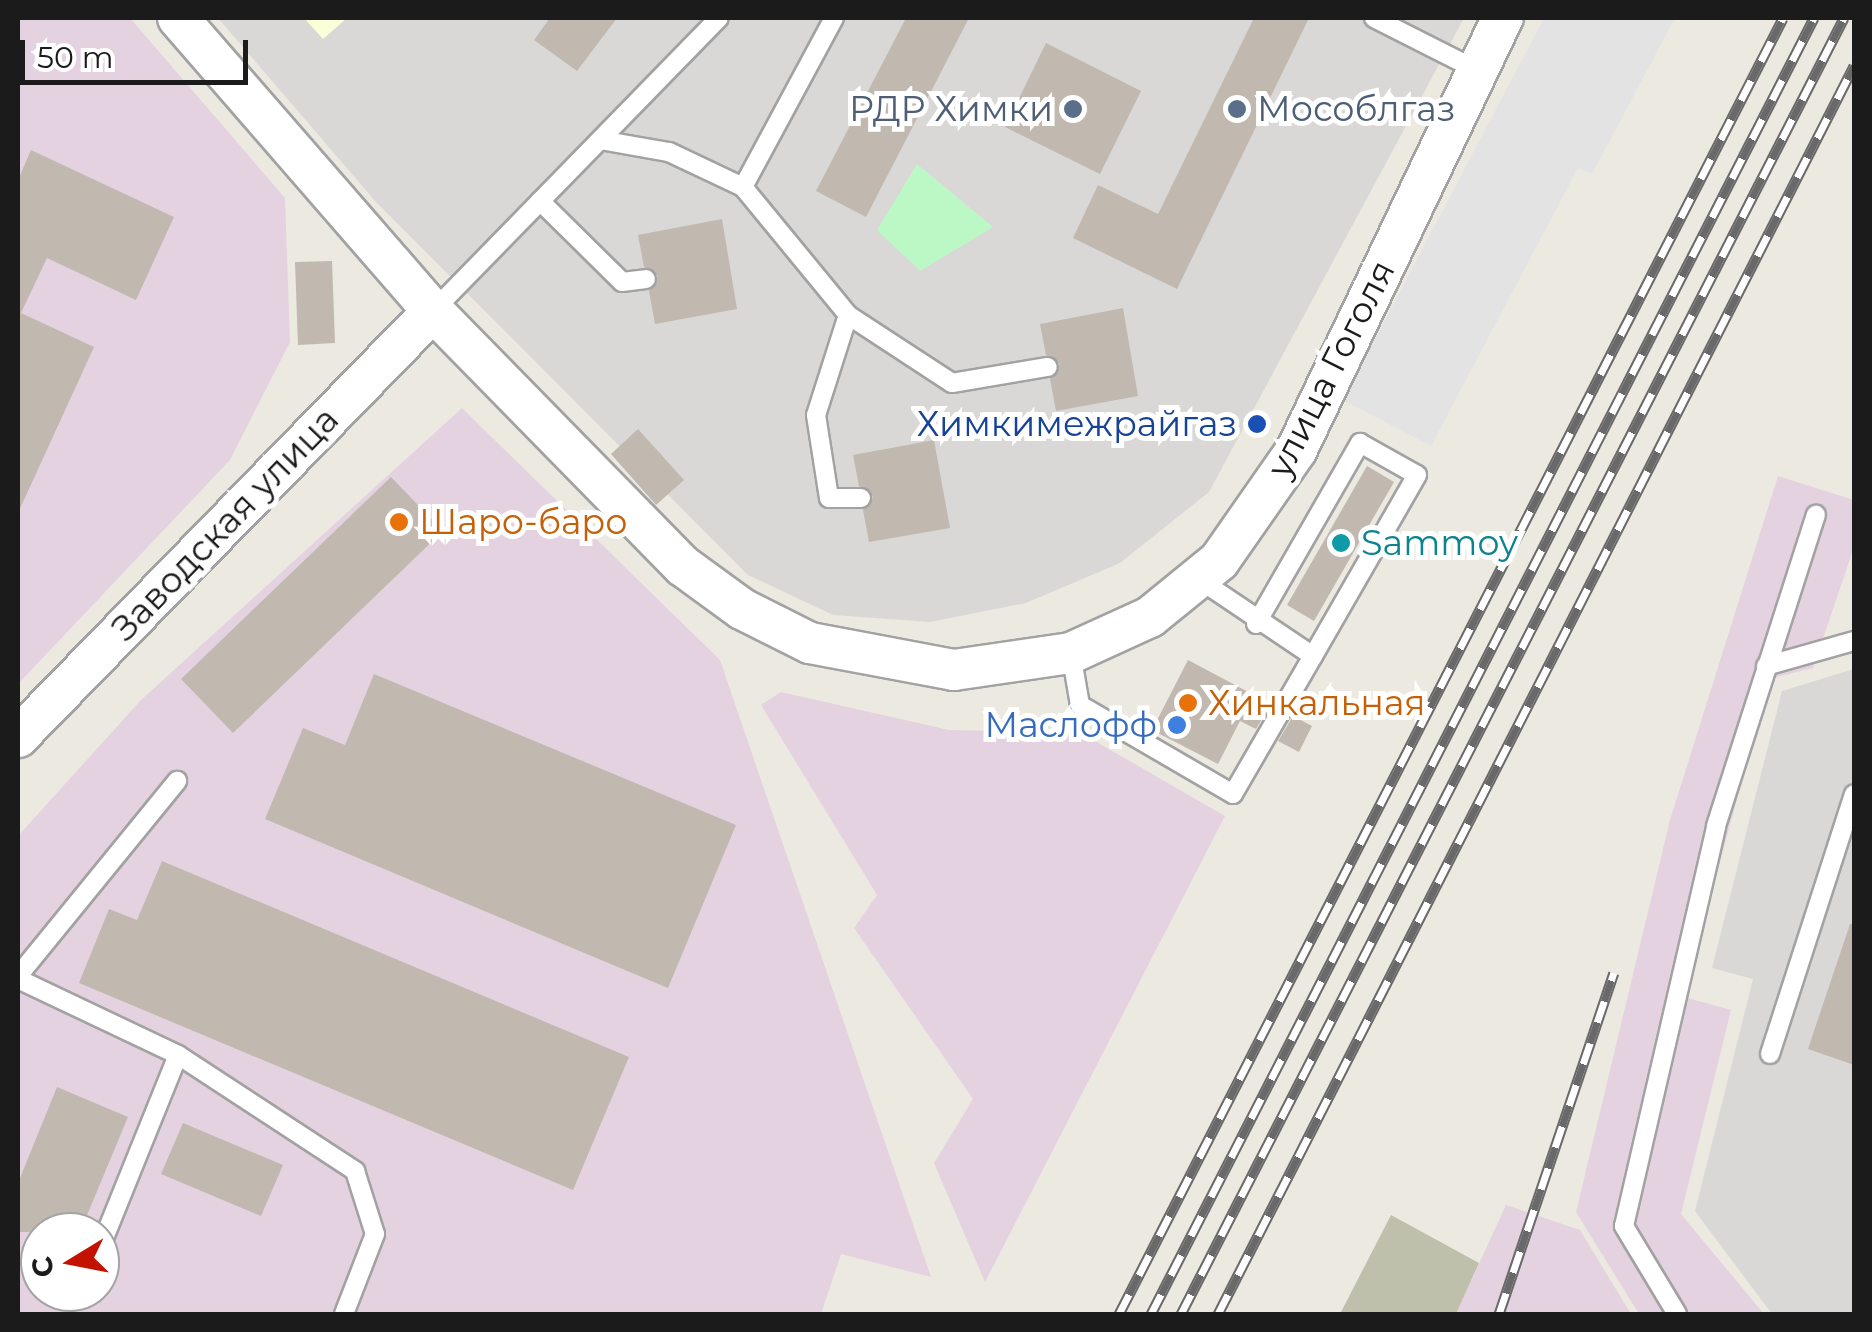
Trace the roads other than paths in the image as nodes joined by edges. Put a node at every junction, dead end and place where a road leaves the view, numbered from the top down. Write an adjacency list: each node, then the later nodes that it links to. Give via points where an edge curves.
1 (178, 18): 11 (street, улица Гоголя)
2 (719, 18): 7 (lane)
3 (834, 18): 8 (lane)
4 (1374, 18): 6 (lane)
5 (1503, 18): 6 (street, улица Гоголя)
6 (1478, 70): 16 (street, улица Гоголя, via 1297,449)
7 (600, 140): 8 (lane, via 669,152); 9 (lane)
8 (743, 187): 12 (lane)
9 (540, 201): 10 (lane, via 622,282); 11 (lane)
10 (646, 279)
11 (433, 311): 19 (street, улица Гоголя, via 682,566 783,632 844,653 954,670); 22 (street, Заводская улица)
12 (848, 314): 13 (lane, via 952,383); 14 (lane, via 816,416 829,498)
13 (1048, 367)
14 (861, 498)
15 (1816, 515): 21 (lane)
16 (1200, 580): 17 (lane); 19 (street, улица Гоголя, via 1150,618)
17 (1256, 624): 20 (lane); 20 (lane, via 1360,443 1416,475)
18 (1854, 641): 21 (lane)
19 (1070, 652): 20 (lane, via 1080,705 1234,794)
20 (1312, 656)
21 (1766, 666): 30 (lane, via 1716,826 1624,1226)
22 (18, 737)
23 (177, 780): 25 (lane)
24 (1854, 794): 26 (lane)
25 (18, 978): 27 (lane)
26 (1770, 1054)
27 (178, 1055): 28 (lane); 29 (lane, via 355,1171 375,1234)
28 (115, 1212)
29 (344, 1314)
30 (1678, 1314)

